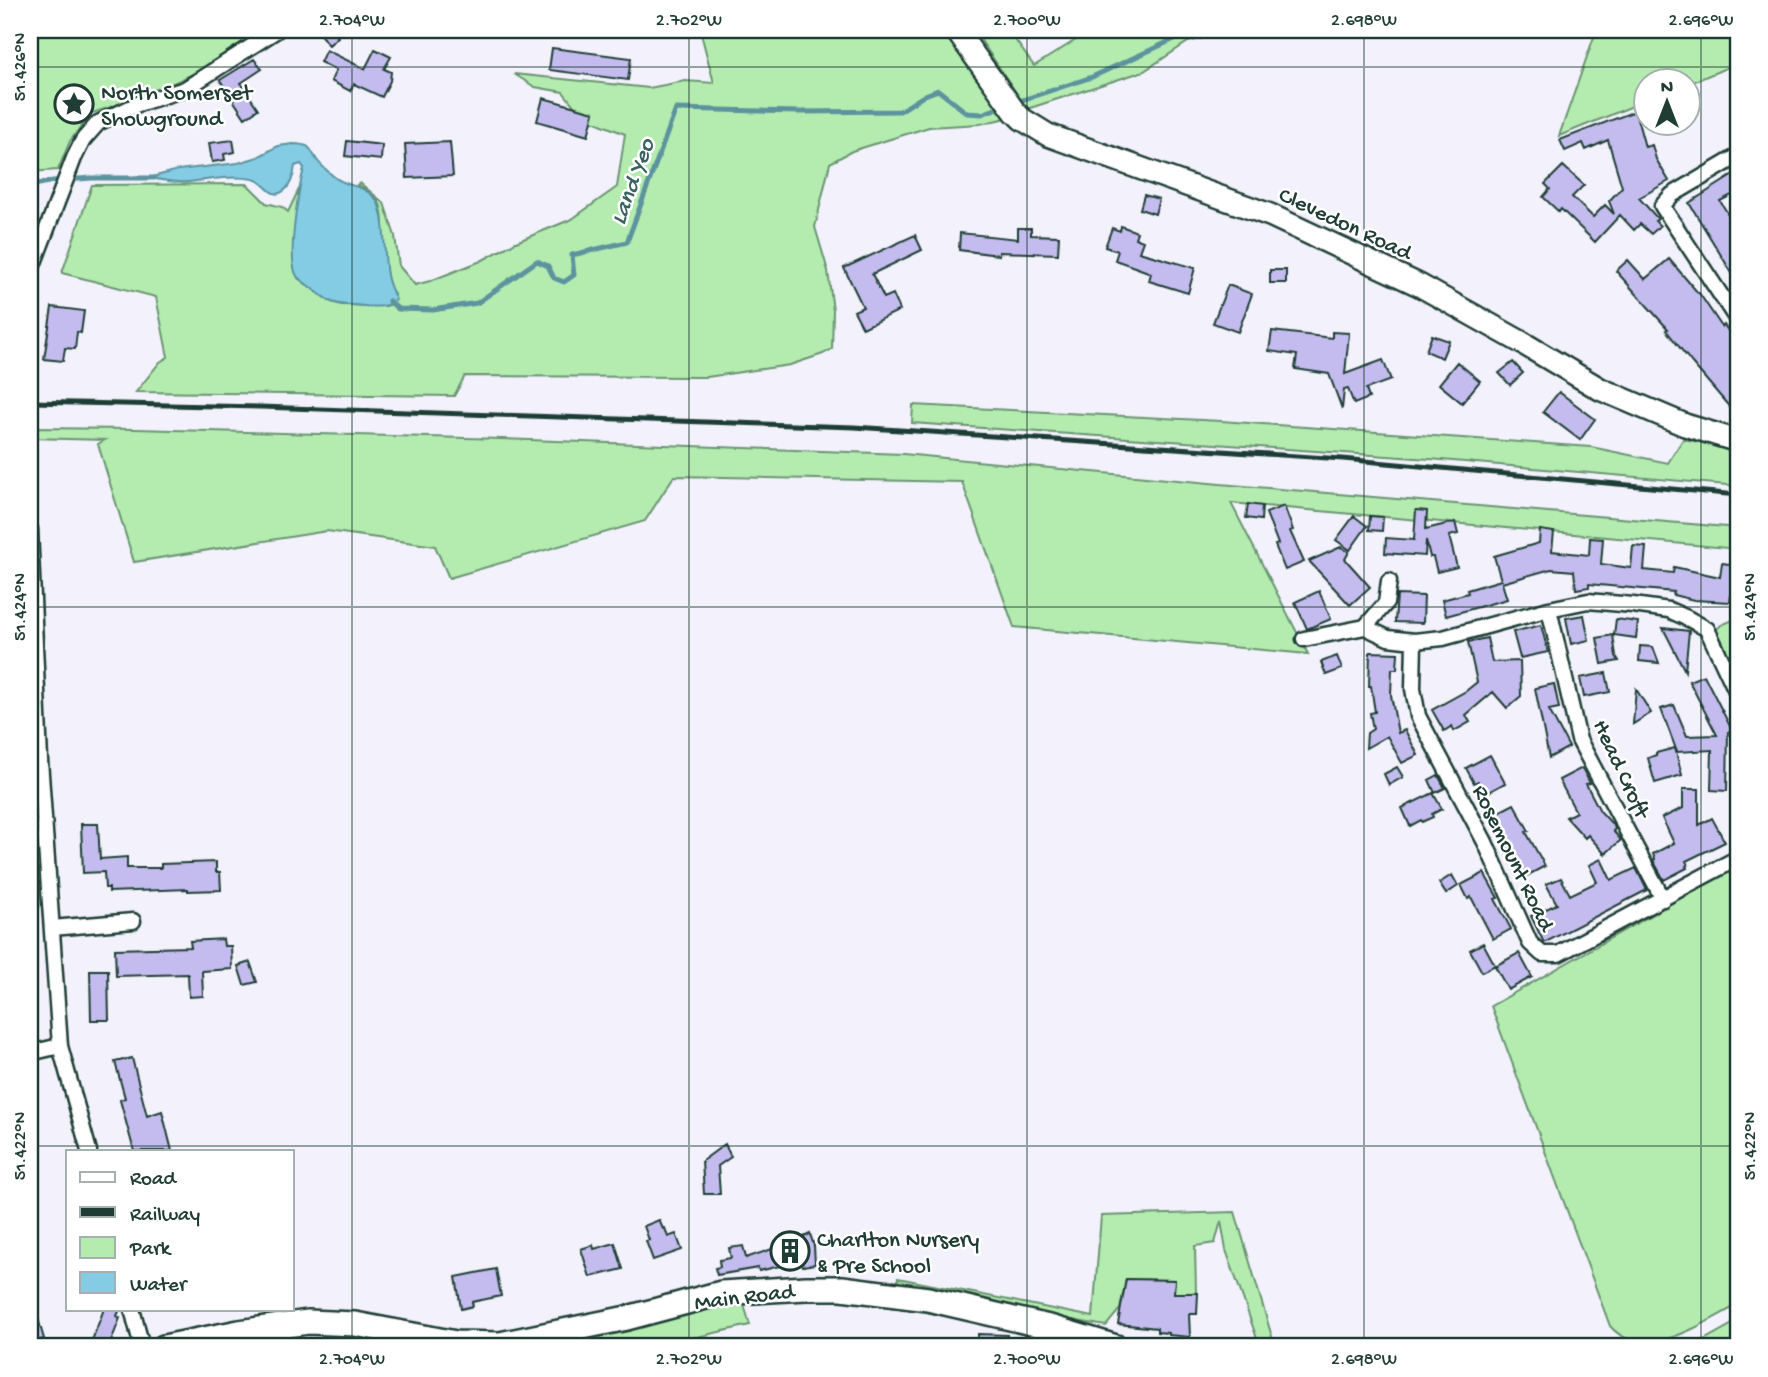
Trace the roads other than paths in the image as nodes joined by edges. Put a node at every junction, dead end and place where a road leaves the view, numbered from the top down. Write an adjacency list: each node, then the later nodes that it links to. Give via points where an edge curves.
1 (276, 30): 4 (street, via 185,89 98,123 74,158)
2 (956, 30): 6 (main road, Clevedon Road, via 1022,119 1048,135 1270,215 1419,285 1600,388 1685,425)
3 (1738, 156): 5 (street, via 1672,195 1662,206)
4 (30, 272)
5 (1738, 321)
6 (1738, 441)
7 (30, 529): 18 (street)
8 (1389, 581): 10 (street, via 1386,603)
9 (1549, 609): 12 (street, via 1443,638); 13 (street, via 1588,601 1669,610 1689,619 1707,629); 16 (street, Head Croft, via 1579,740)
10 (1365, 627): 11 (street); 12 (street, via 1388,638)
11 (1304, 639)
12 (1413, 641): 16 (street, Rosemount Road, via 1418,716 1485,842 1530,943 1542,954 1558,954)
13 (1738, 695)
14 (1738, 847): 15 (street)
15 (1738, 858): 16 (street, Rosemount Road)
16 (1663, 899)
17 (134, 920): 18 (street)
18 (51, 928): 19 (street)
19 (60, 1046): 20 (street); 21 (street)
20 (30, 1053)
21 (89, 1150)
22 (132, 1310): 23 (street)
23 (142, 1347)
24 (163, 1347): 25 (main road, Main Road, via 309,1322 355,1324 456,1343 500,1344 721,1293 806,1288 928,1299)
25 (1116, 1347)

